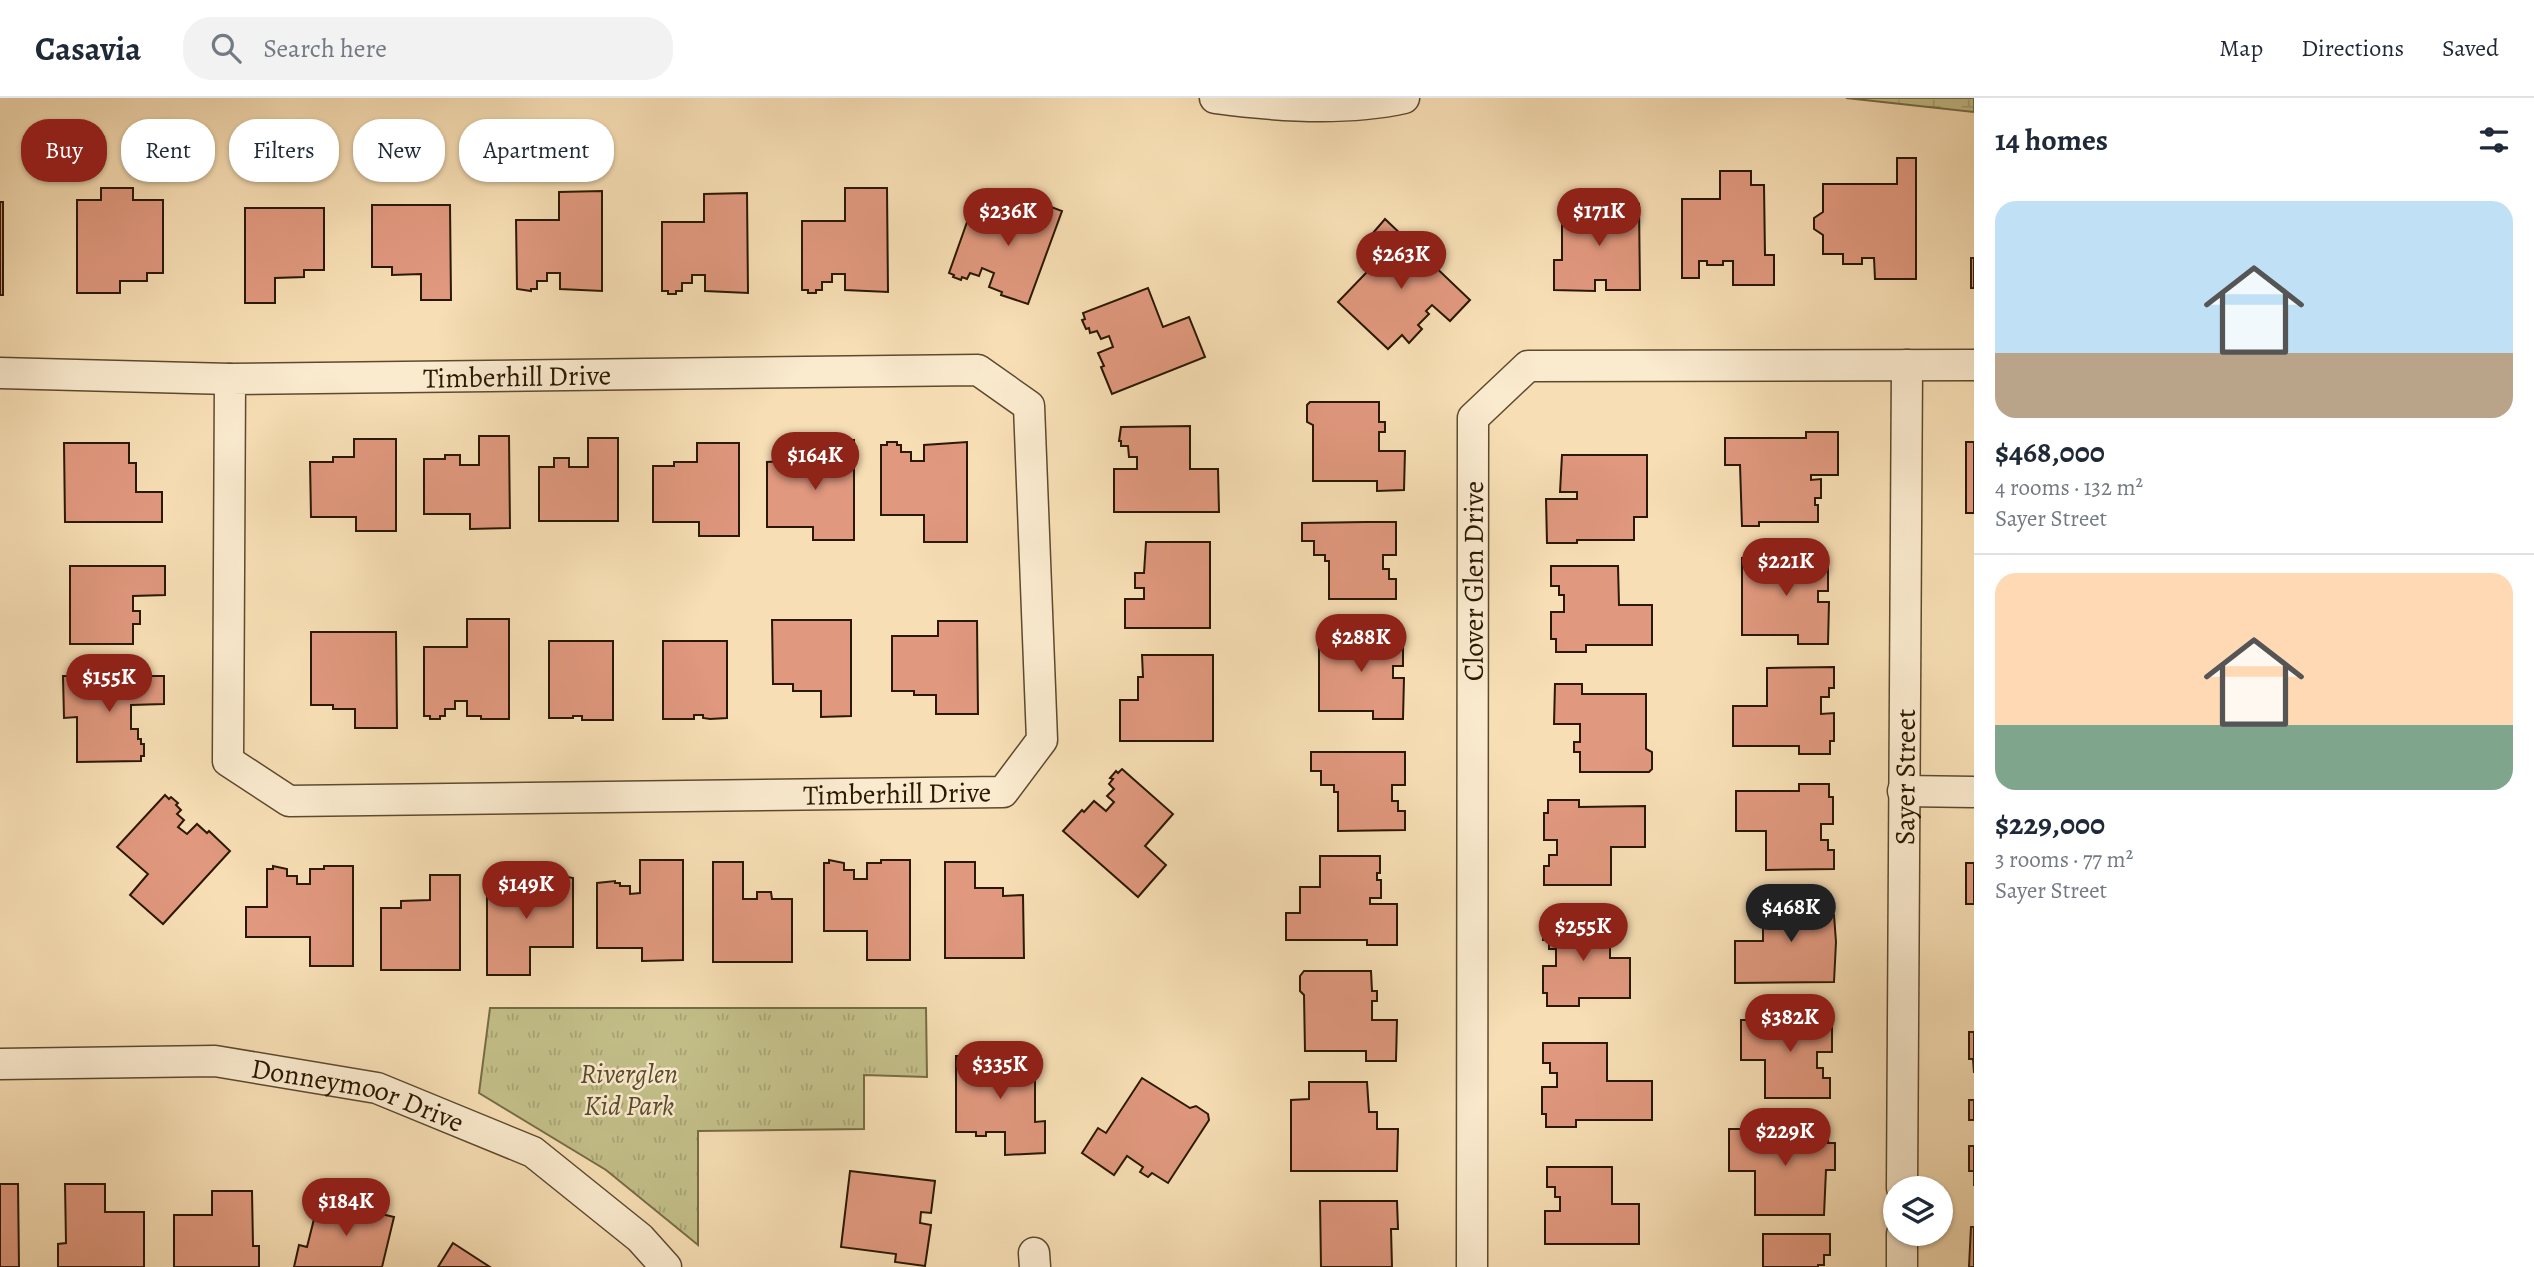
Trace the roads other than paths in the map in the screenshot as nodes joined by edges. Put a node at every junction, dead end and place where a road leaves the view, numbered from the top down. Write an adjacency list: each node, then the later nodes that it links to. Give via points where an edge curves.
1 (1216, 98): 2 (street, via 1295,106)
2 (1404, 98)
3 (1907, 365): 4 (street, Clover Glen Drive); 7 (street, Sayer Street); 13 (street, Clover Glen Drive, via 1528,366 1473,418)
4 (1974, 365)
5 (0, 373): 6 (street, Timberhill Drive)
6 (230, 379): 6 (street, Timberhill Drive, via 978,370 1029,406 1042,740 1003,792 289,801 228,761)
7 (1903, 791): 8 (street); 10 (street, Sayer Street)
8 (1974, 792)
9 (0, 1064): 12 (street, Donneymoor Drive, via 215,1061 377,1088 533,1152 640,1238)
10 (1902, 1176)
11 (1902, 1246): 14 (street)
12 (666, 1267)
13 (1472, 1267)
14 (1902, 1267)

